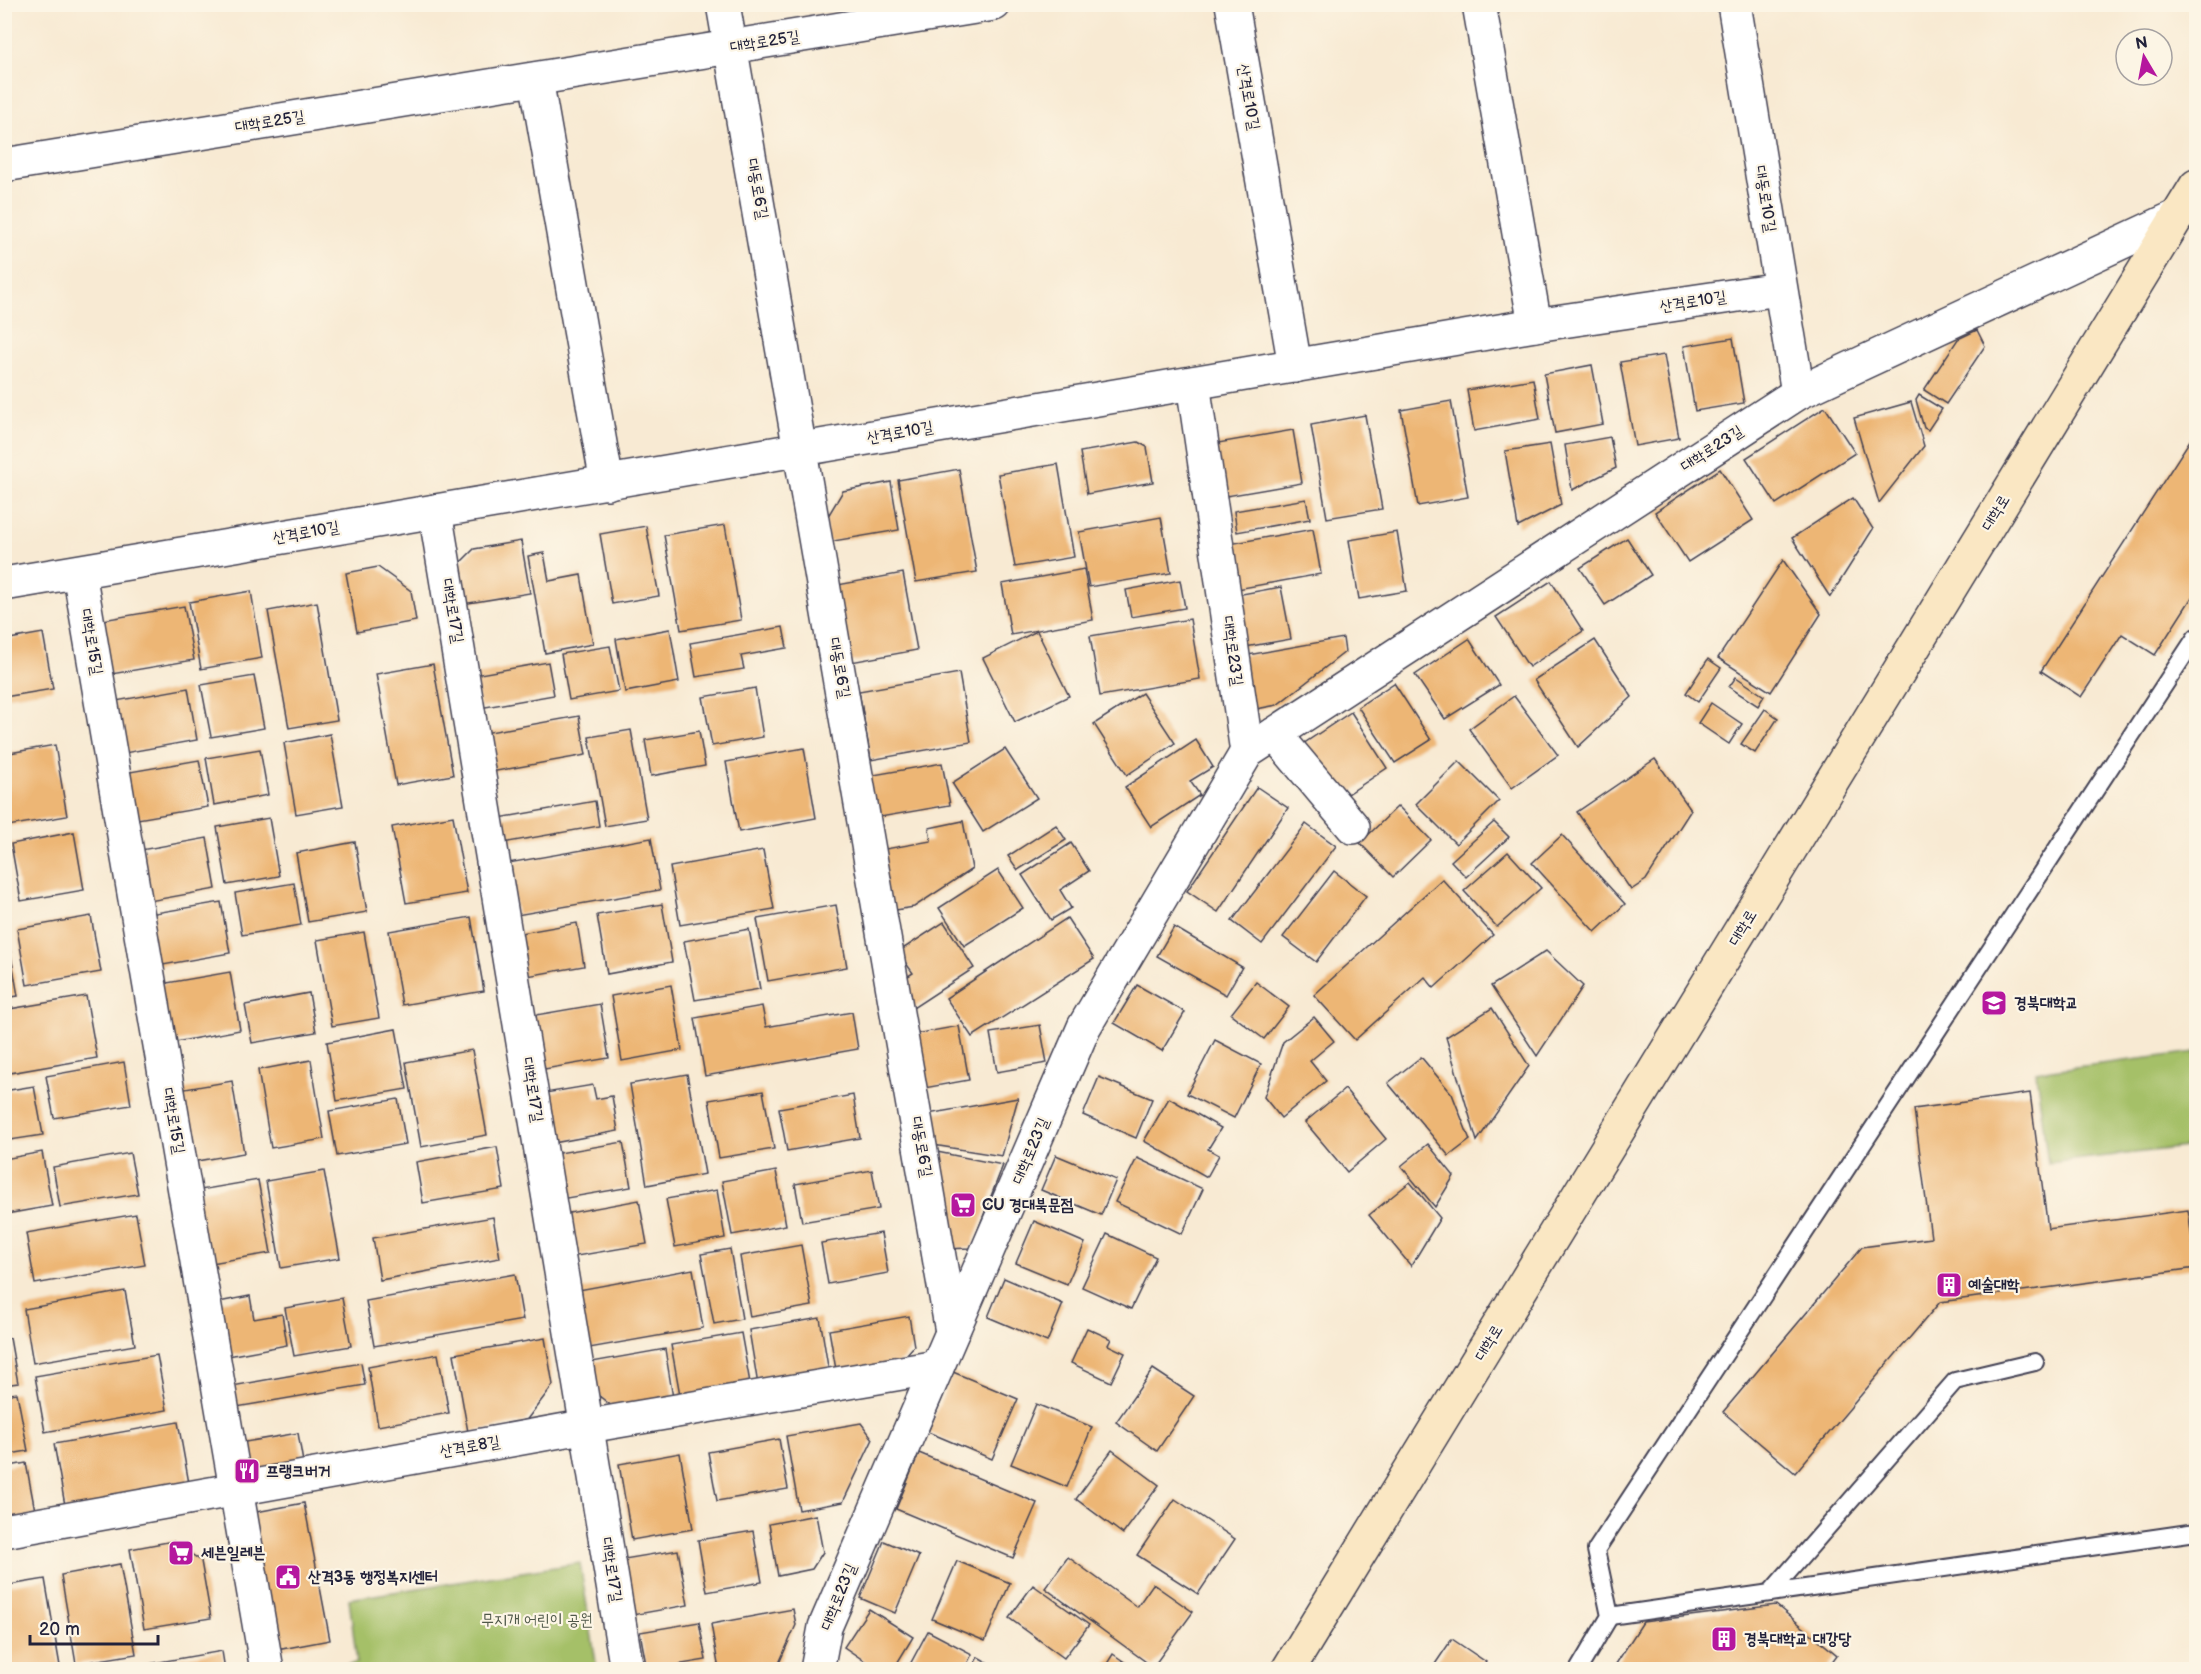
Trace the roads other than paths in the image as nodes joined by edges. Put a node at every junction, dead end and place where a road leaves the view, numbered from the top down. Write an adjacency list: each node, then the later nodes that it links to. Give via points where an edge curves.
1 (723, 4): 6 (street, 대동로6길)
2 (994, 4): 6 (street, 대학로25길)
3 (1232, 4): 13 (street, 산격로10길)
4 (1479, 4): 12 (street)
5 (1734, 4): 11 (street, 대동로10길)
6 (732, 47): 7 (street, 대학로25길); 16 (street, 대동로6길)
7 (536, 79): 8 (street, 대학로25길); 17 (street)
8 (4, 165)
9 (2196, 186): 10 (main road, 대학로)
10 (2178, 216): 15 (street, 대학로23길); 37 (main road, 대학로)
11 (1779, 289): 12 (street, 산격로10길); 15 (street, 대동로10길)
12 (1535, 325): 13 (street, 산격로10길)
13 (1295, 366): 14 (street, 산격로10길)
14 (1193, 383): 16 (street, 산격로10길); 23 (street, 대학로23길)
15 (1798, 393): 22 (street, 대학로23길)
16 (801, 450): 17 (street, 산격로10길); 25 (street, 대동로6길)
17 (607, 483): 18 (street, 산격로10길)
18 (435, 511): 19 (street, 산격로10길); 28 (street, 대학로17길)
19 (79, 572): 20 (street, 산격로10길); 29 (street, 대학로15길)
20 (4, 584)
21 (2196, 637): 33 (lane, via 1596,1550)
22 (1275, 734): 23 (street, 대학로23길); 24 (street)
23 (1247, 752): 25 (street, 대학로23길, via 1084,1027)
24 (1353, 827)
25 (952, 1332): 27 (street, 대학로23길)
26 (2035, 1362): 32 (lane, via 1955,1381)
27 (937, 1366): 28 (street, 산격로8길); 36 (street, 대학로23길, via 825,1627)
28 (588, 1426): 29 (street, 산격로8길); 35 (street, 대학로17길)
29 (236, 1488): 30 (street, 산격로8길); 34 (street, 대학로15길)
30 (4, 1531)
31 (2196, 1532): 32 (lane)
32 (1770, 1593): 33 (lane)
33 (1611, 1616): 38 (lane)
34 (267, 1670)
35 (627, 1670)
36 (817, 1670)
37 (1288, 1670)
38 (1578, 1670)

